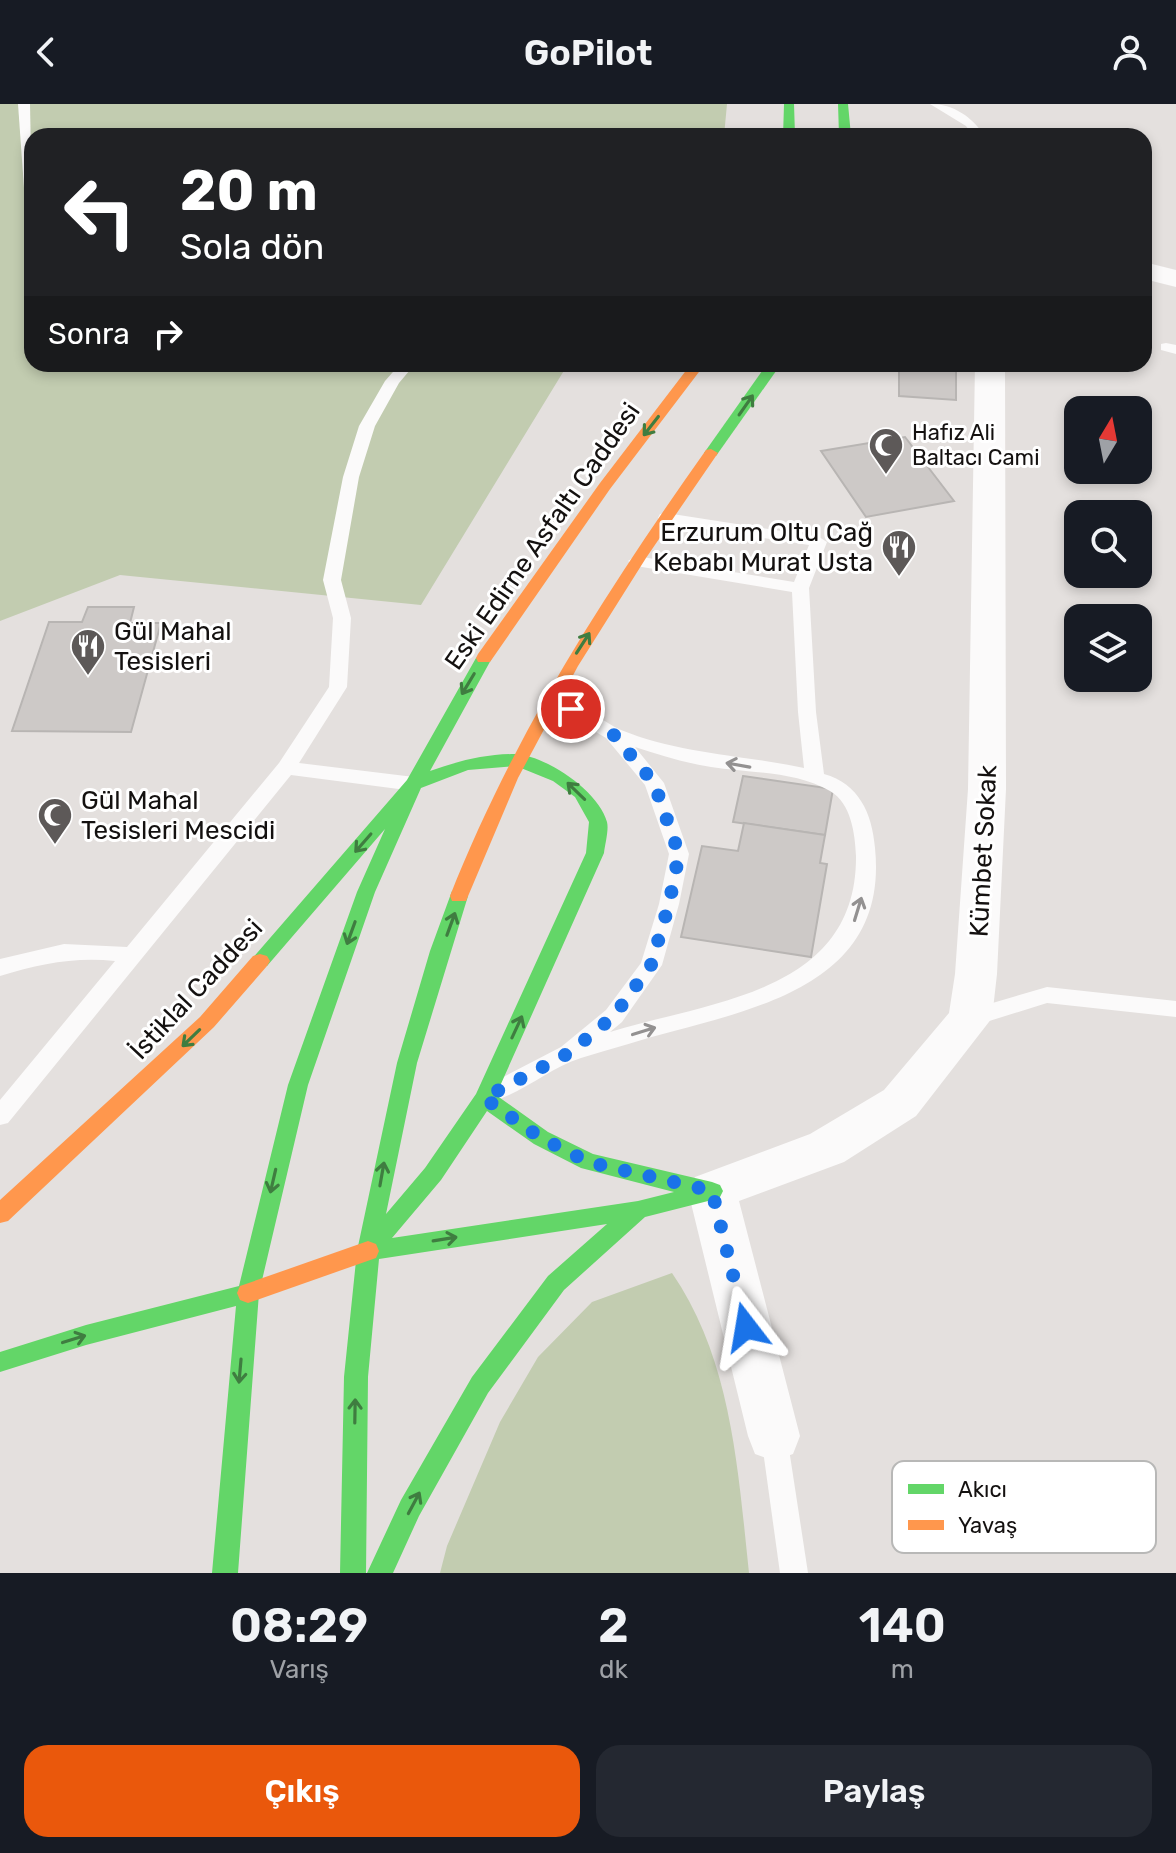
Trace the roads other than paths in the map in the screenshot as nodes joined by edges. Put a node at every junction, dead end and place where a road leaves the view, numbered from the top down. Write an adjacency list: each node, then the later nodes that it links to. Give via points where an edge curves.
1 (24, 104): 5 (lane)
2 (789, 104): 6 (main road)
3 (843, 104): 7 (main road)
4 (936, 104): 8 (lane)
5 (26, 128)
6 (789, 128)
7 (844, 128)
8 (973, 128)
9 (1152, 272): 10 (street)
10 (1176, 279)
11 (401, 372): 21 (lane, via 367,426 351,477 332,580 342,618 338,687)
12 (692, 372): 23 (main road, Eski Edirne Asfaltı Caddesi, one-way to 23, via 507,622)
13 (768, 372): 15 (main road, one-way to 13)
14 (990, 372): 27 (street, Kümbet Sokak, via 987,789)
15 (666, 518): 16 (main road); 17 (lane, via 819,542)
16 (636, 561): 17 (lane); 18 (main road, one-way to 16)
17 (800, 588): 22 (lane)
18 (551, 697): 19 (lane); 20 (main road)
19 (613, 734): 22 (lane, one-way to 19, via 694,757); 28 (lane, via 654,783 679,854 651,965 614,1016)
20 (518, 760): 23 (main road, via 466,764); 29 (main road, one-way to 20, via 595,853 598,822 581,793); 34 (main road, one-way to 20, via 405,1063 484,837)
21 (286, 768): 23 (lane); 24 (lane)
22 (815, 777): 28 (lane, one-way to 22, via 755,1001 807,978 837,951 859,914 865,838 855,806 840,787)
23 (414, 784): 33 (main road, İstiklal Caddesi, one-way to 33, via 207,1022); 35 (main road, Eski Edirne Asfaltı Caddesi, one-way to 35, via 366,892 298,1085)
24 (130, 955): 25 (lane, via 86,949 31,955); 30 (lane)
25 (0, 968)
26 (1176, 1009): 27 (lane, via 1047,995)
27 (970, 1018): 31 (street, via 900,1103 827,1148)
28 (569, 1053): 29 (lane)
29 (484, 1098): 31 (main road, via 541,1138 588,1162); 34 (main road, via 433,1174)
30 (0, 1116)
31 (712, 1191): 32 (main road); 37 (street)
32 (638, 1210): 34 (main road, one-way to 32); 40 (main road, one-way to 32, via 410,1508 480,1385 556,1283)
33 (0, 1214)
34 (368, 1251): 35 (main road); 39 (main road, one-way to 34, via 357,1363)
35 (248, 1293): 36 (main road, one-way to 35); 38 (main road, Eski Edirne Asfaltı Caddesi, one-way to 38)
36 (0, 1362)
37 (774, 1436): 41 (lane)
38 (225, 1573)
39 (353, 1573)
40 (380, 1573)
41 (794, 1573)

